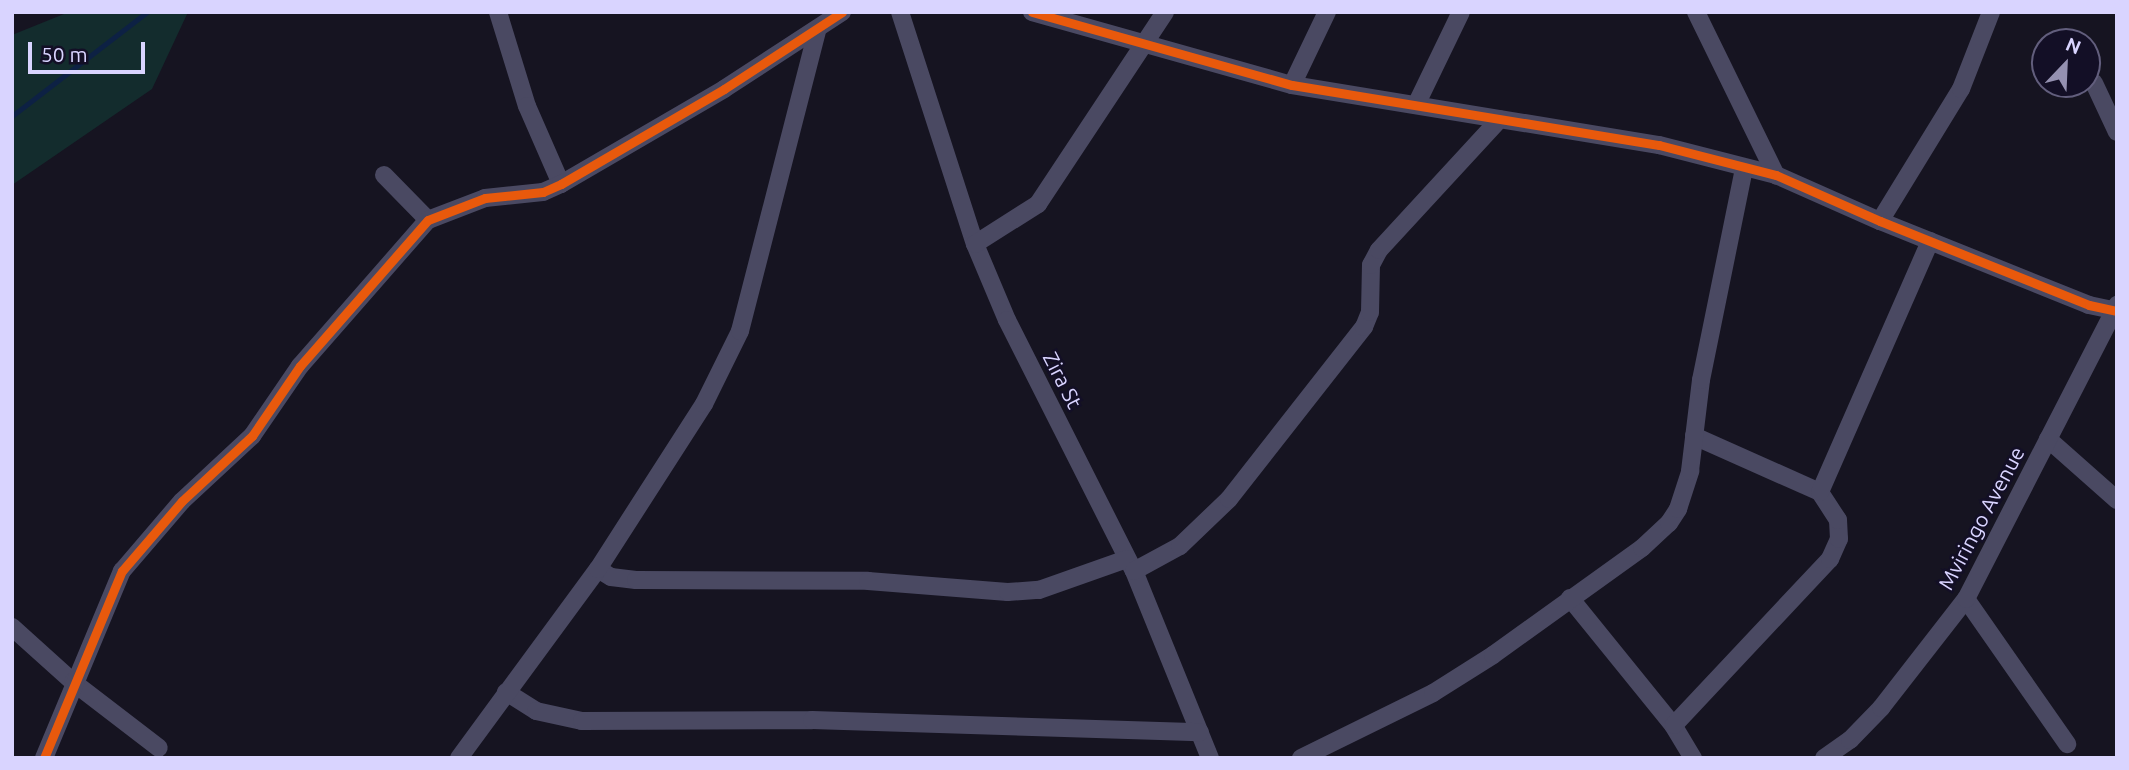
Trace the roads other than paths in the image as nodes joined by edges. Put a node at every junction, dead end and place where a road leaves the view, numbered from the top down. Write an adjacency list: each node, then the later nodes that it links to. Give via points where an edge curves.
1 (498, 12): 20 (street, via 527,106)
2 (842, 12): 10 (street)
3 (900, 12): 24 (street, Zira St)
4 (1032, 12): 11 (street)
5 (1165, 12): 11 (street)
6 (1327, 12): 12 (street)
7 (1461, 12): 14 (street)
8 (1696, 12): 19 (street)
9 (1991, 12): 22 (street, via 1961,89)
10 (817, 32): 20 (street); 31 (street, via 740,331 704,404)
11 (1145, 42): 12 (street); 24 (street, via 1038,204)
12 (1292, 85): 14 (street)
13 (2101, 98): 16 (street)
14 (1416, 105): 15 (street)
15 (1500, 119): 17 (street, via 1659,145); 30 (street, via 1379,250 1371,265 1370,312 1364,327 1229,499 1180,546)
16 (2117, 132)
17 (1744, 169): 19 (street); 26 (street)
18 (384, 175): 21 (street)
19 (1776, 175): 22 (street)
20 (561, 184): 21 (street, via 543,192 475,201)
21 (428, 220): 35 (street, via 300,366 252,436 182,501 132,558 114,585)
22 (1880, 222): 23 (street)
23 (1930, 241): 25 (street, via 2089,305); 28 (street)
24 (975, 244): 30 (street, Zira St, via 1007,320)
25 (2116, 309): 27 (street, Mviringo Avenue)
26 (1694, 436): 28 (street); 32 (street, via 1684,494 1669,523 1642,548)
27 (2049, 439): 29 (street); 33 (street, Mviringo Avenue)
28 (1820, 492): 37 (street, via 1838,520 1839,539 1830,559)
29 (2117, 500)
30 (1130, 565): 31 (street, via 1039,590 1008,592 868,581 636,580 611,577); 38 (street, Zira St)
31 (598, 569): 36 (street)
32 (1570, 598): 37 (street); 44 (street, via 1433,693)
33 (1966, 599): 39 (street); 46 (street, Mviringo Avenue, via 1881,708 1850,740)
34 (12, 627): 35 (street)
35 (73, 682): 40 (street); 41 (street)
36 (506, 692): 38 (street, via 536,711 582,722 812,720); 42 (street)
37 (1674, 725): 45 (street)
38 (1200, 732): 43 (street, Zira St)
39 (2067, 744)
40 (159, 748)
41 (44, 758)
42 (459, 758)
43 (1210, 758)
44 (1301, 758)
45 (1693, 758)
46 (1824, 758)

